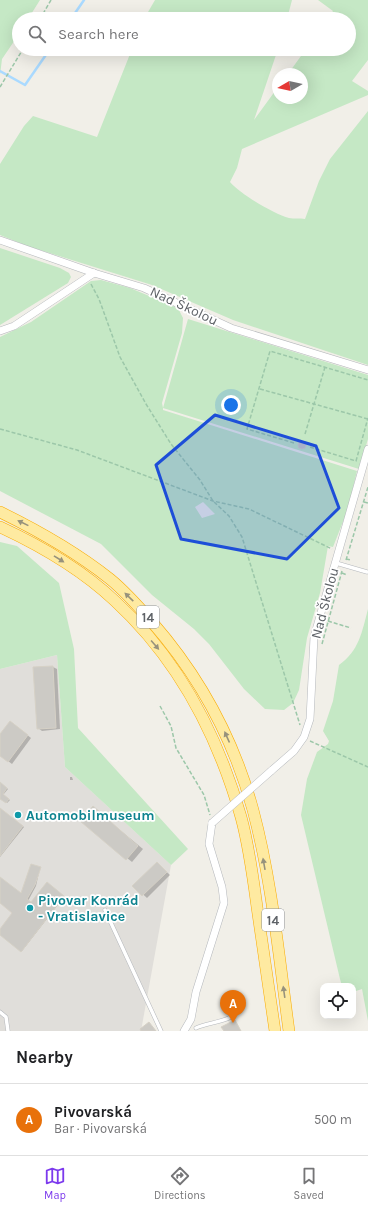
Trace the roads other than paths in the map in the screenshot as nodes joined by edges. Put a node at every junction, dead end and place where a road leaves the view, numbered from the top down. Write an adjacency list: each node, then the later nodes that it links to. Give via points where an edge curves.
1 (0, 240): 2 (street, Nad Školou)
2 (94, 273): 3 (street, via 14,326); 4 (street, Nad Školou, via 144,288 231,328)
3 (0, 331)
4 (368, 370)
5 (368, 449): 8 (street, Nad Školou)
6 (0, 512): 19 (highway, 14, one-way to 6, via 270,897 253,810 226,736 208,698 170,643 111,580 41,532)
7 (0, 527): 18 (highway, 14, one-way to 18, via 71,567 115,601 160,650 206,723 221,757 241,818 249,854)
8 (336, 564): 9 (lane); 13 (street, Nad Školou, bridge, via 314,637 310,719 304,738 294,751 212,823 210,844 224,903 196,992)
9 (367, 572)
10 (105, 910): 16 (lane)
11 (0, 1012): 15 (lane, via 6,1017)
12 (231, 1017): 14 (lane, via 221,1022 211,1022)
13 (191, 1019): 14 (lane); 17 (street)
14 (196, 1030)
15 (8, 1031)
16 (161, 1031)
17 (184, 1031)
18 (275, 1031)
19 (290, 1031)

